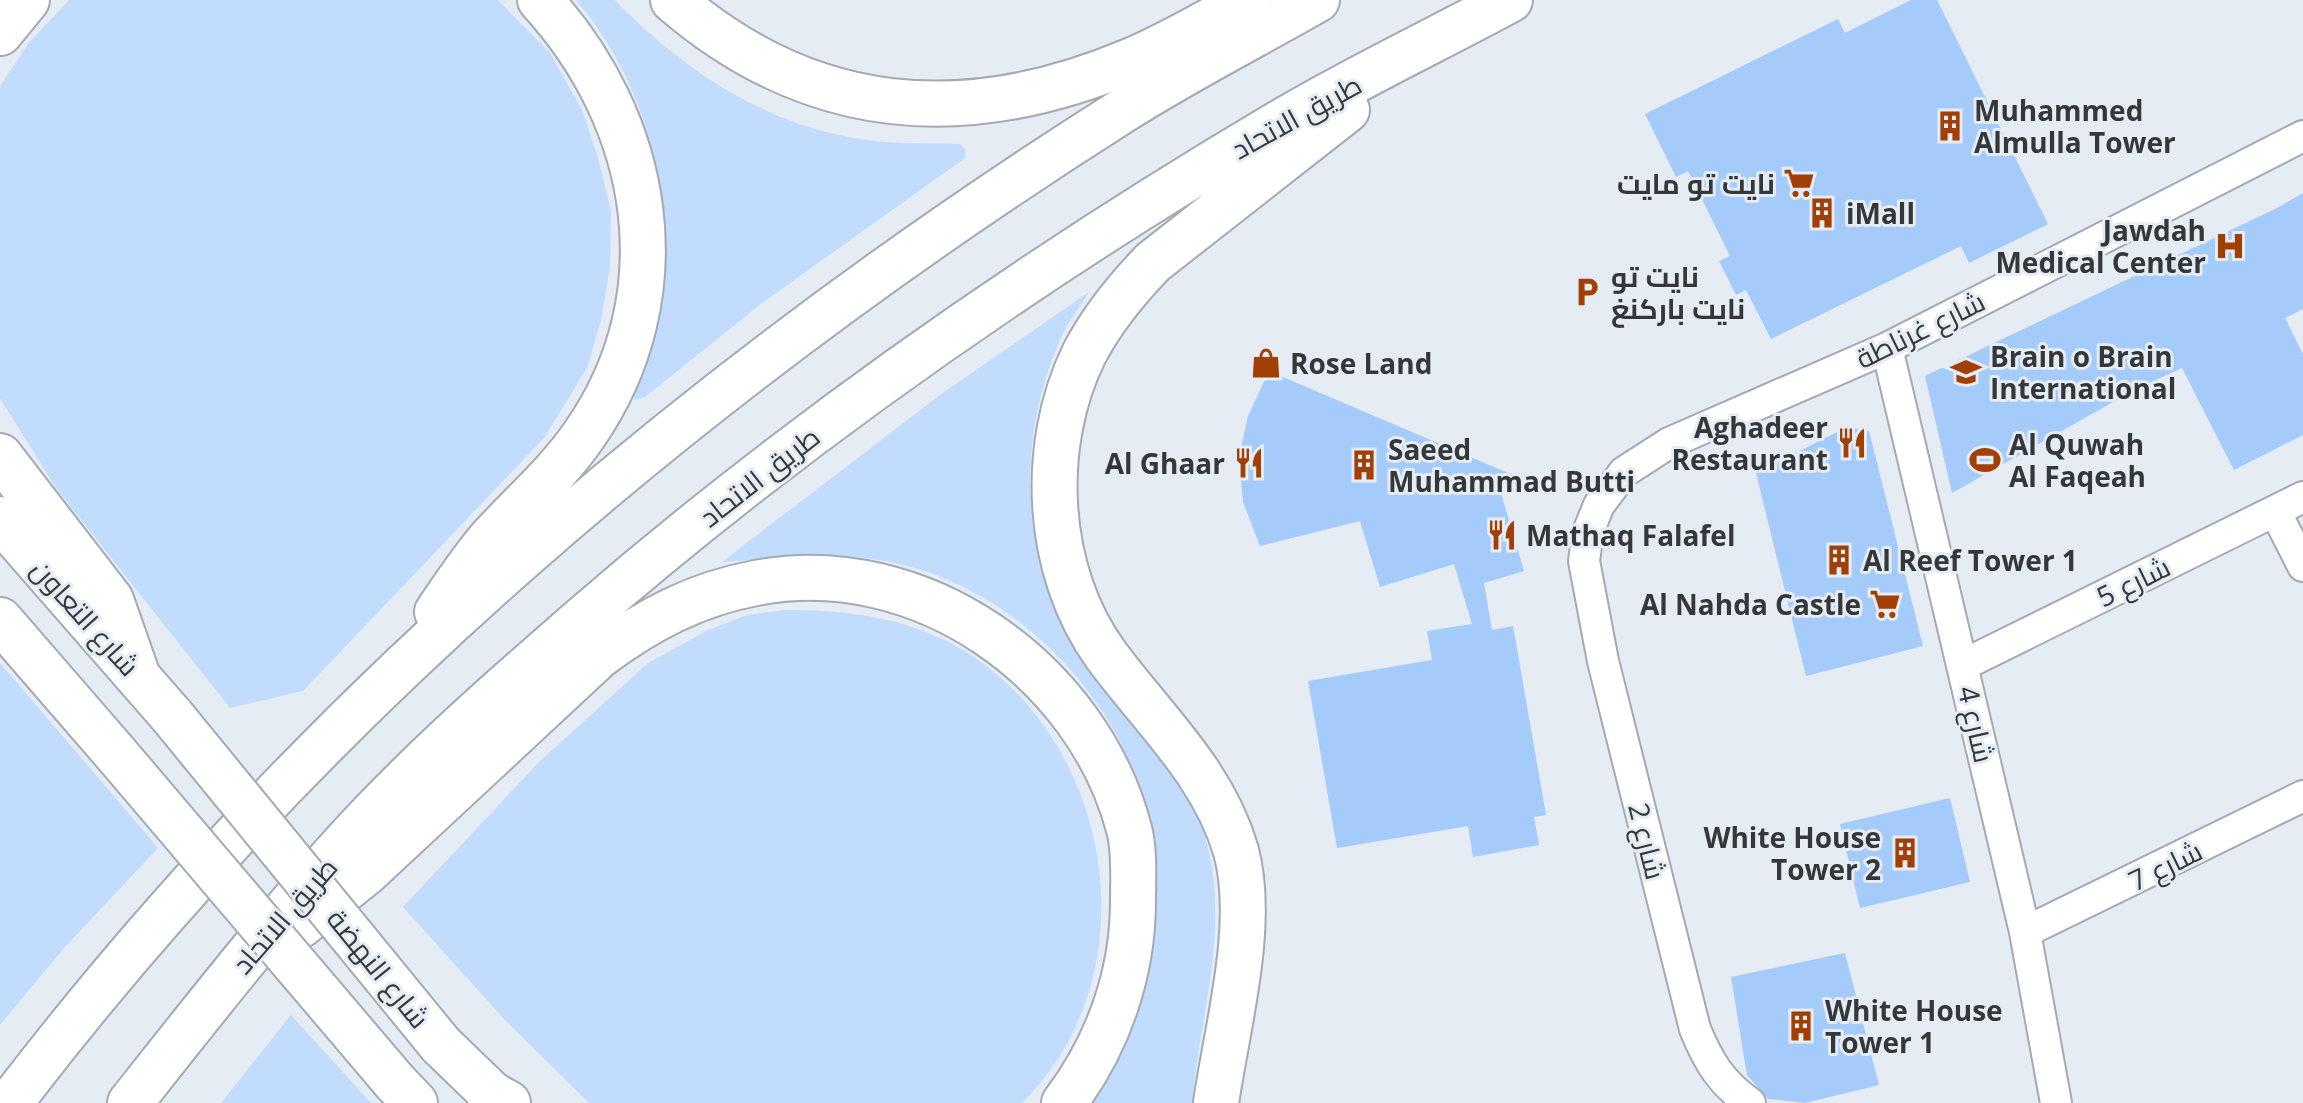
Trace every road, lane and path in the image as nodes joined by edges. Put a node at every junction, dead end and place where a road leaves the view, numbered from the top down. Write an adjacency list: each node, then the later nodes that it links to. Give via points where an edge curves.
1 (27, 0): 7 (main road)
2 (540, 0): 20 (main road, via 591,63 628,142 643,227 636,314 607,396 585,433 482,549)
3 (673, 0): 4 (main road, via 739,51 778,72 831,91 938,104 988,101 1086,78 1133,60)
4 (1249, 0)
5 (1317, 0): 20 (main road, via 1126,108 881,276 613,482)
6 (1510, 0): 8 (main road, طريق الاتحاد)
7 (0, 33)
8 (1435, 41): 24 (main road, طريق الاتحاد, via 1285,119 1031,277 729,497 631,576 443,744 354,833); 30 (main road, via 1153,262 1126,290 1090,344 1069,392 1060,430 1055,468 1059,533 1086,620 1105,653 1207,784 1236,852 1245,926)
9 (2303, 136): 10 (street, شارع غرناطة)
10 (1887, 348): 15 (street, شارع غرناطة, via 1636,462 1599,505); 18 (street, شارع 4)
11 (0, 456): 19 (main road, via 111,600)
12 (2303, 497): 13 (street, شارع 5)
13 (2275, 511): 16 (street); 18 (street, شارع 5)
14 (0, 519): 19 (main road, شارع التعاون)
15 (1584, 561): 31 (street, شارع 2, via 1603,661 1695,1029 1708,1063)
16 (2303, 566)
17 (0, 620): 25 (main road, bridge)
18 (1963, 665): 23 (street, شارع 4)
19 (137, 674): 21 (main road, شارع التعاون)
20 (382, 688): 27 (main road, via 250,819 136,945)
21 (172, 716): 26 (main road, شارع النهضة, bridge, via 441,1045)
22 (2303, 796): 23 (street, شارع 7)
23 (2025, 932): 32 (street, شارع 4)
24 (216, 994): 28 (main road, طريق الاتحاد); 29 (main road, via 368,871 634,629 715,592 759,582 848,581 934,604 1010,649 1072,713 1116,790 1130,832 1133,877 1127,965 1099,1049)
25 (405, 1093)
26 (499, 1099)
27 (10, 1103)
28 (130, 1103)
29 (1064, 1103)
30 (1216, 1103)
31 (1750, 1103)
32 (2056, 1103)

